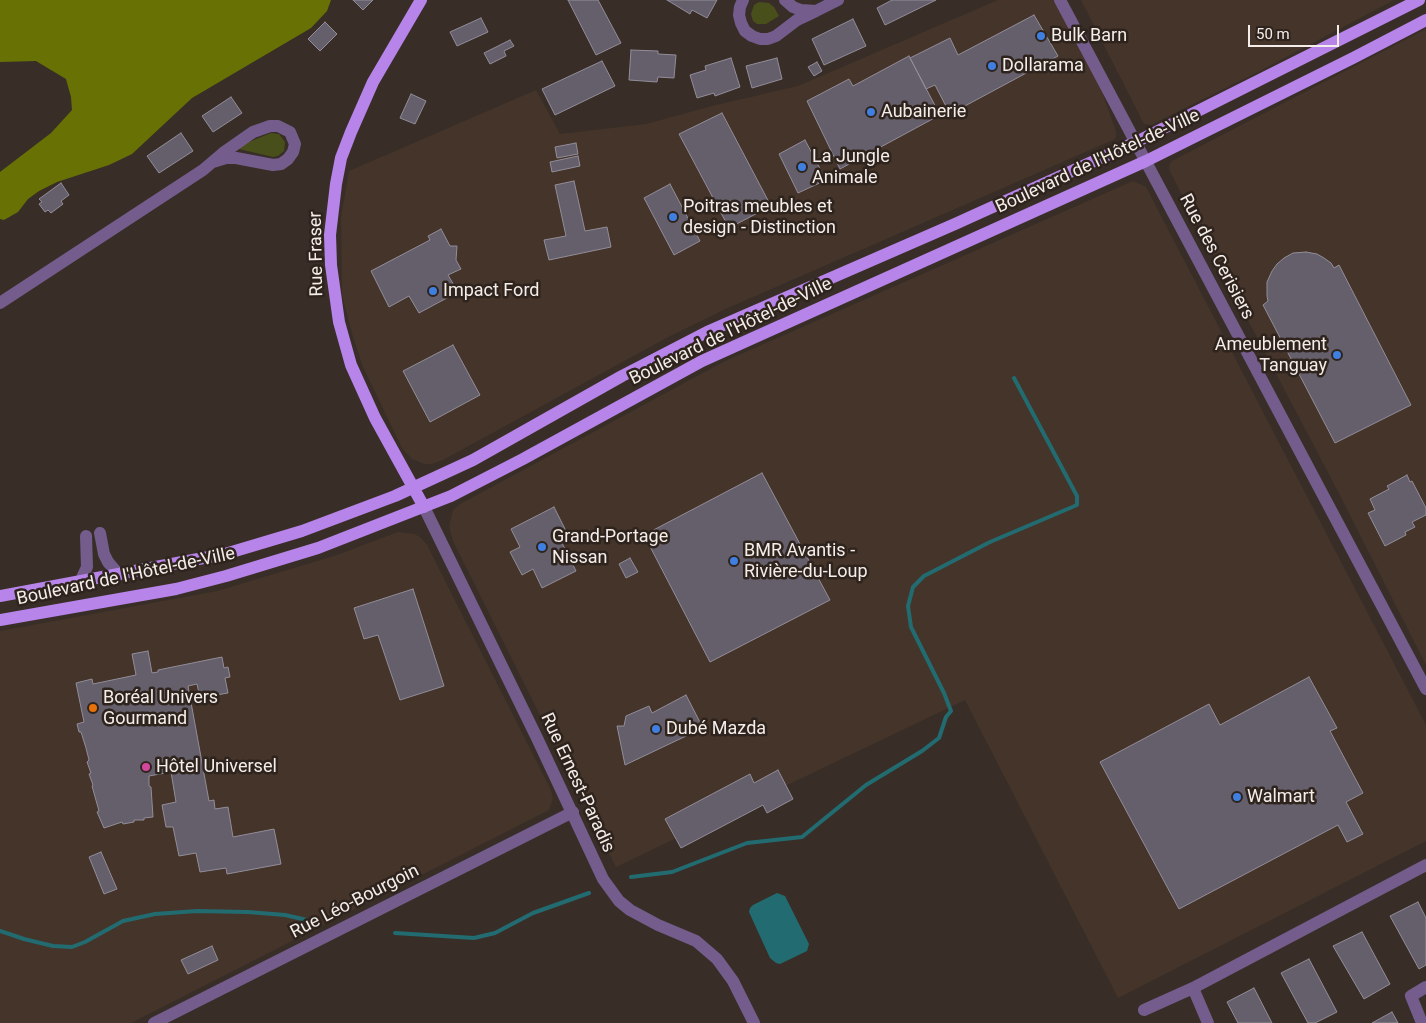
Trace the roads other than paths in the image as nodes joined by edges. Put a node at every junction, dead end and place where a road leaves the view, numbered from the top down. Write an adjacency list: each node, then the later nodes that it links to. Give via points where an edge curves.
1 (421, 0): 13 (main road, Rue Fraser, via 373,82 351,132 341,158 330,235 338,322 351,365)
2 (743, 0): 7 (street, via 740,24 745,31 760,39 776,36)
3 (784, 0): 7 (street, via 801,10)
4 (838, 0): 7 (street)
5 (1060, 0): 9 (street, Rue des Cerisiers)
6 (1419, 0): 9 (main road, Boulevard de l'Hôtel-de-Ville)
7 (816, 11)
8 (1426, 20): 10 (main road, Boulevard de l'Hôtel-de-Ville)
9 (1136, 142): 10 (street, Rue des Cerisiers); 13 (main road, Boulevard de l'Hôtel-de-Ville, via 706,332 507,442)
10 (1146, 161): 14 (main road, Boulevard de l'Hôtel-de-Ville, via 702,361 523,459); 21 (street, Rue des Cerisiers)
11 (208, 166): 11 (street, via 226,158 273,166 281,164 293,152 295,144 290,132 270,126 253,132); 12 (street)
12 (0, 303)
13 (413, 488): 14 (main road, Rue Fraser); 17 (main road, Boulevard de l'Hôtel-de-Ville, via 262,543 194,561)
14 (424, 508): 20 (main road, Boulevard de l'Hôtel-de-Ville, via 318,548 218,579); 22 (street, Rue Ernest-Paradis)
15 (100, 534): 17 (street, via 104,554)
16 (86, 536): 18 (street, via 87,567)
17 (119, 575): 18 (main road, Boulevard de l'Hôtel-de-Ville)
18 (80, 582): 19 (main road, Boulevard de l'Hôtel-de-Ville)
19 (0, 596)
20 (0, 620)
21 (1426, 689)
22 (573, 812): 27 (street, Rue Léo-Bourgoin); 28 (street, Rue Ernest-Paradis, via 598,870 619,901 644,919 685,935 705,948 725,969)
23 (1426, 865): 25 (street)
24 (1426, 987): 30 (street, via 1411,996)
25 (1193, 988): 26 (street); 29 (street)
26 (1144, 1010)
27 (154, 1023)
28 (754, 1023)
29 (1208, 1023)
30 (1422, 1023)

